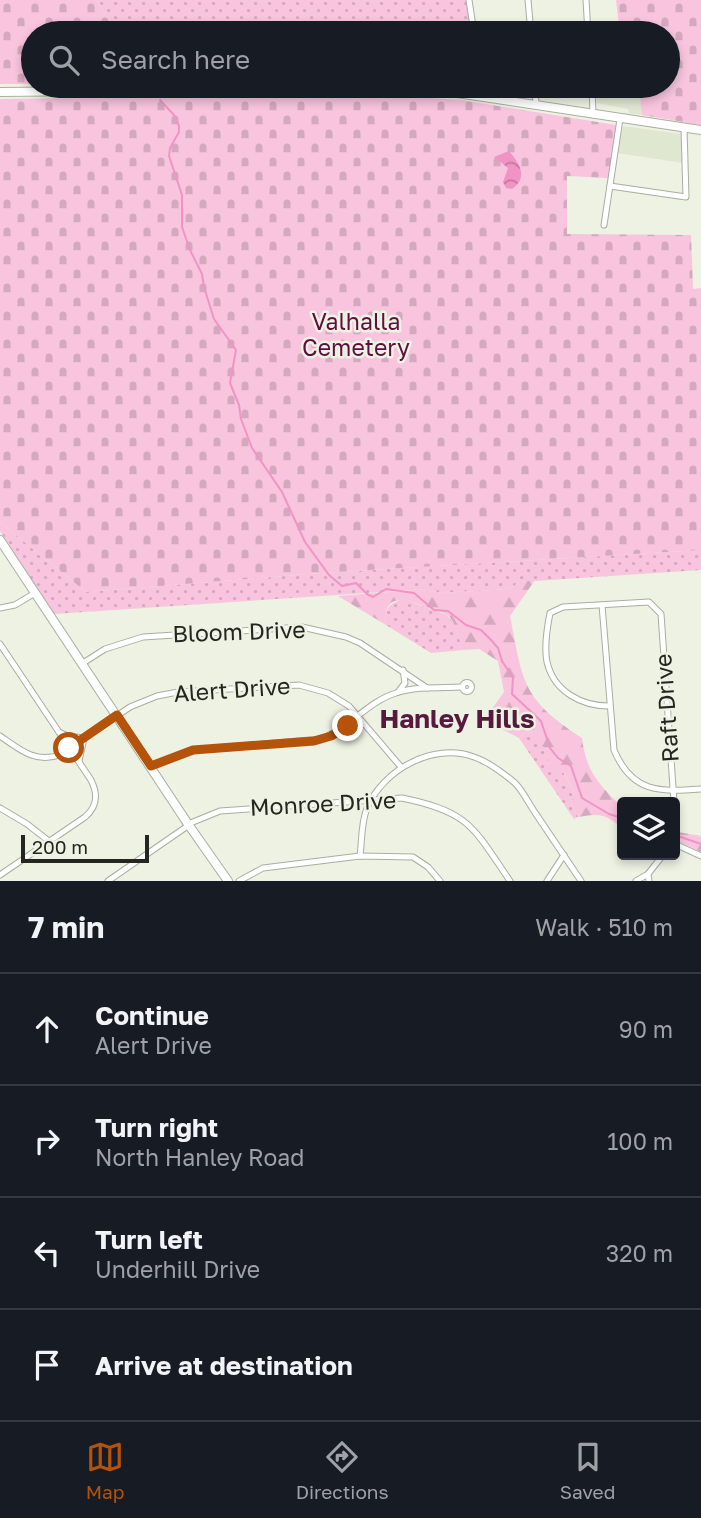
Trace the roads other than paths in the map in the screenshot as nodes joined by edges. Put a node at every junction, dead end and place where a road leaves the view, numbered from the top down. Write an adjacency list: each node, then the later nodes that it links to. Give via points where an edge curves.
1 (468, 0): 4 (street)
2 (528, 0): 5 (street)
3 (586, 0): 6 (street)
4 (472, 21)
5 (530, 21)
6 (587, 21)
7 (0, 92): 8 (main road)
8 (21, 92)
9 (492, 98): 12 (main road)
10 (536, 98): 12 (street)
11 (592, 98): 13 (street)
12 (536, 105): 13 (main road)
13 (593, 115): 14 (main road)
14 (620, 119): 15 (main road); 17 (street)
15 (684, 128): 16 (main road); 17 (street, via 686,197)
16 (701, 130)
17 (610, 186): 18 (street)
18 (604, 225)
19 (0, 540): 20 (main road)
20 (35, 593): 22 (street); 24 (main road)
21 (602, 605): 29 (street); 29 (street, via 562,607 550,613 547,663 572,698); 40 (street, Raft Drive, via 649,602 661,614)
22 (0, 608)
23 (1, 648): 32 (street)
24 (83, 663): 25 (street, Bloom Drive, via 105,649 143,637 302,627 354,640); 30 (main road)
25 (403, 670): 27 (street, Bloom Drive); 28 (street, via 405,683)
26 (462, 687): 27 (street)
27 (428, 688): 28 (street)
28 (398, 692): 31 (street)
29 (609, 706): 40 (street, via 614,750 623,769 646,788)
30 (117, 715): 31 (street, Alert Drive, via 169,693 299,685 328,692); 34 (street, Alert Drive); 37 (main road)
31 (358, 715): 37 (street, via 340,731 321,739 193,750); 38 (street, Alert Drive)
32 (57, 730): 34 (street); 35 (street)
33 (0, 736): 35 (street, Alert Drive, via 38,758 54,757)
34 (84, 738): 35 (street, Alert Drive); 36 (street)
35 (69, 748): 36 (street)
36 (79, 762): 45 (street, via 95,788 96,801 91,813)
37 (151, 766): 44 (main road)
38 (401, 767): 42 (street); 47 (street, via 454,753 494,766 517,785)
39 (701, 789): 40 (street)
40 (673, 791): 41 (street, Raft Drive)
41 (674, 797)
42 (371, 799): 44 (street, Monroe Drive, via 220,811); 48 (street, via 363,818); 57 (street, Monroe Drive, via 412,800 461,817)
43 (0, 808): 45 (street)
44 (188, 825): 53 (street, Monroe Drive); 54 (main road)
45 (50, 842): 51 (street)
46 (680, 846): 49 (street)
47 (564, 855): 58 (street); 59 (street)
48 (360, 856): 55 (street, via 263,868); 56 (street, via 413,857)
49 (701, 856)
50 (660, 860): 52 (street)
51 (0, 875)
52 (648, 877): 60 (street)
53 (108, 881)
54 (228, 881)
55 (239, 881)
56 (440, 881)
57 (510, 881)
58 (547, 881)
59 (581, 881)
60 (636, 881)

